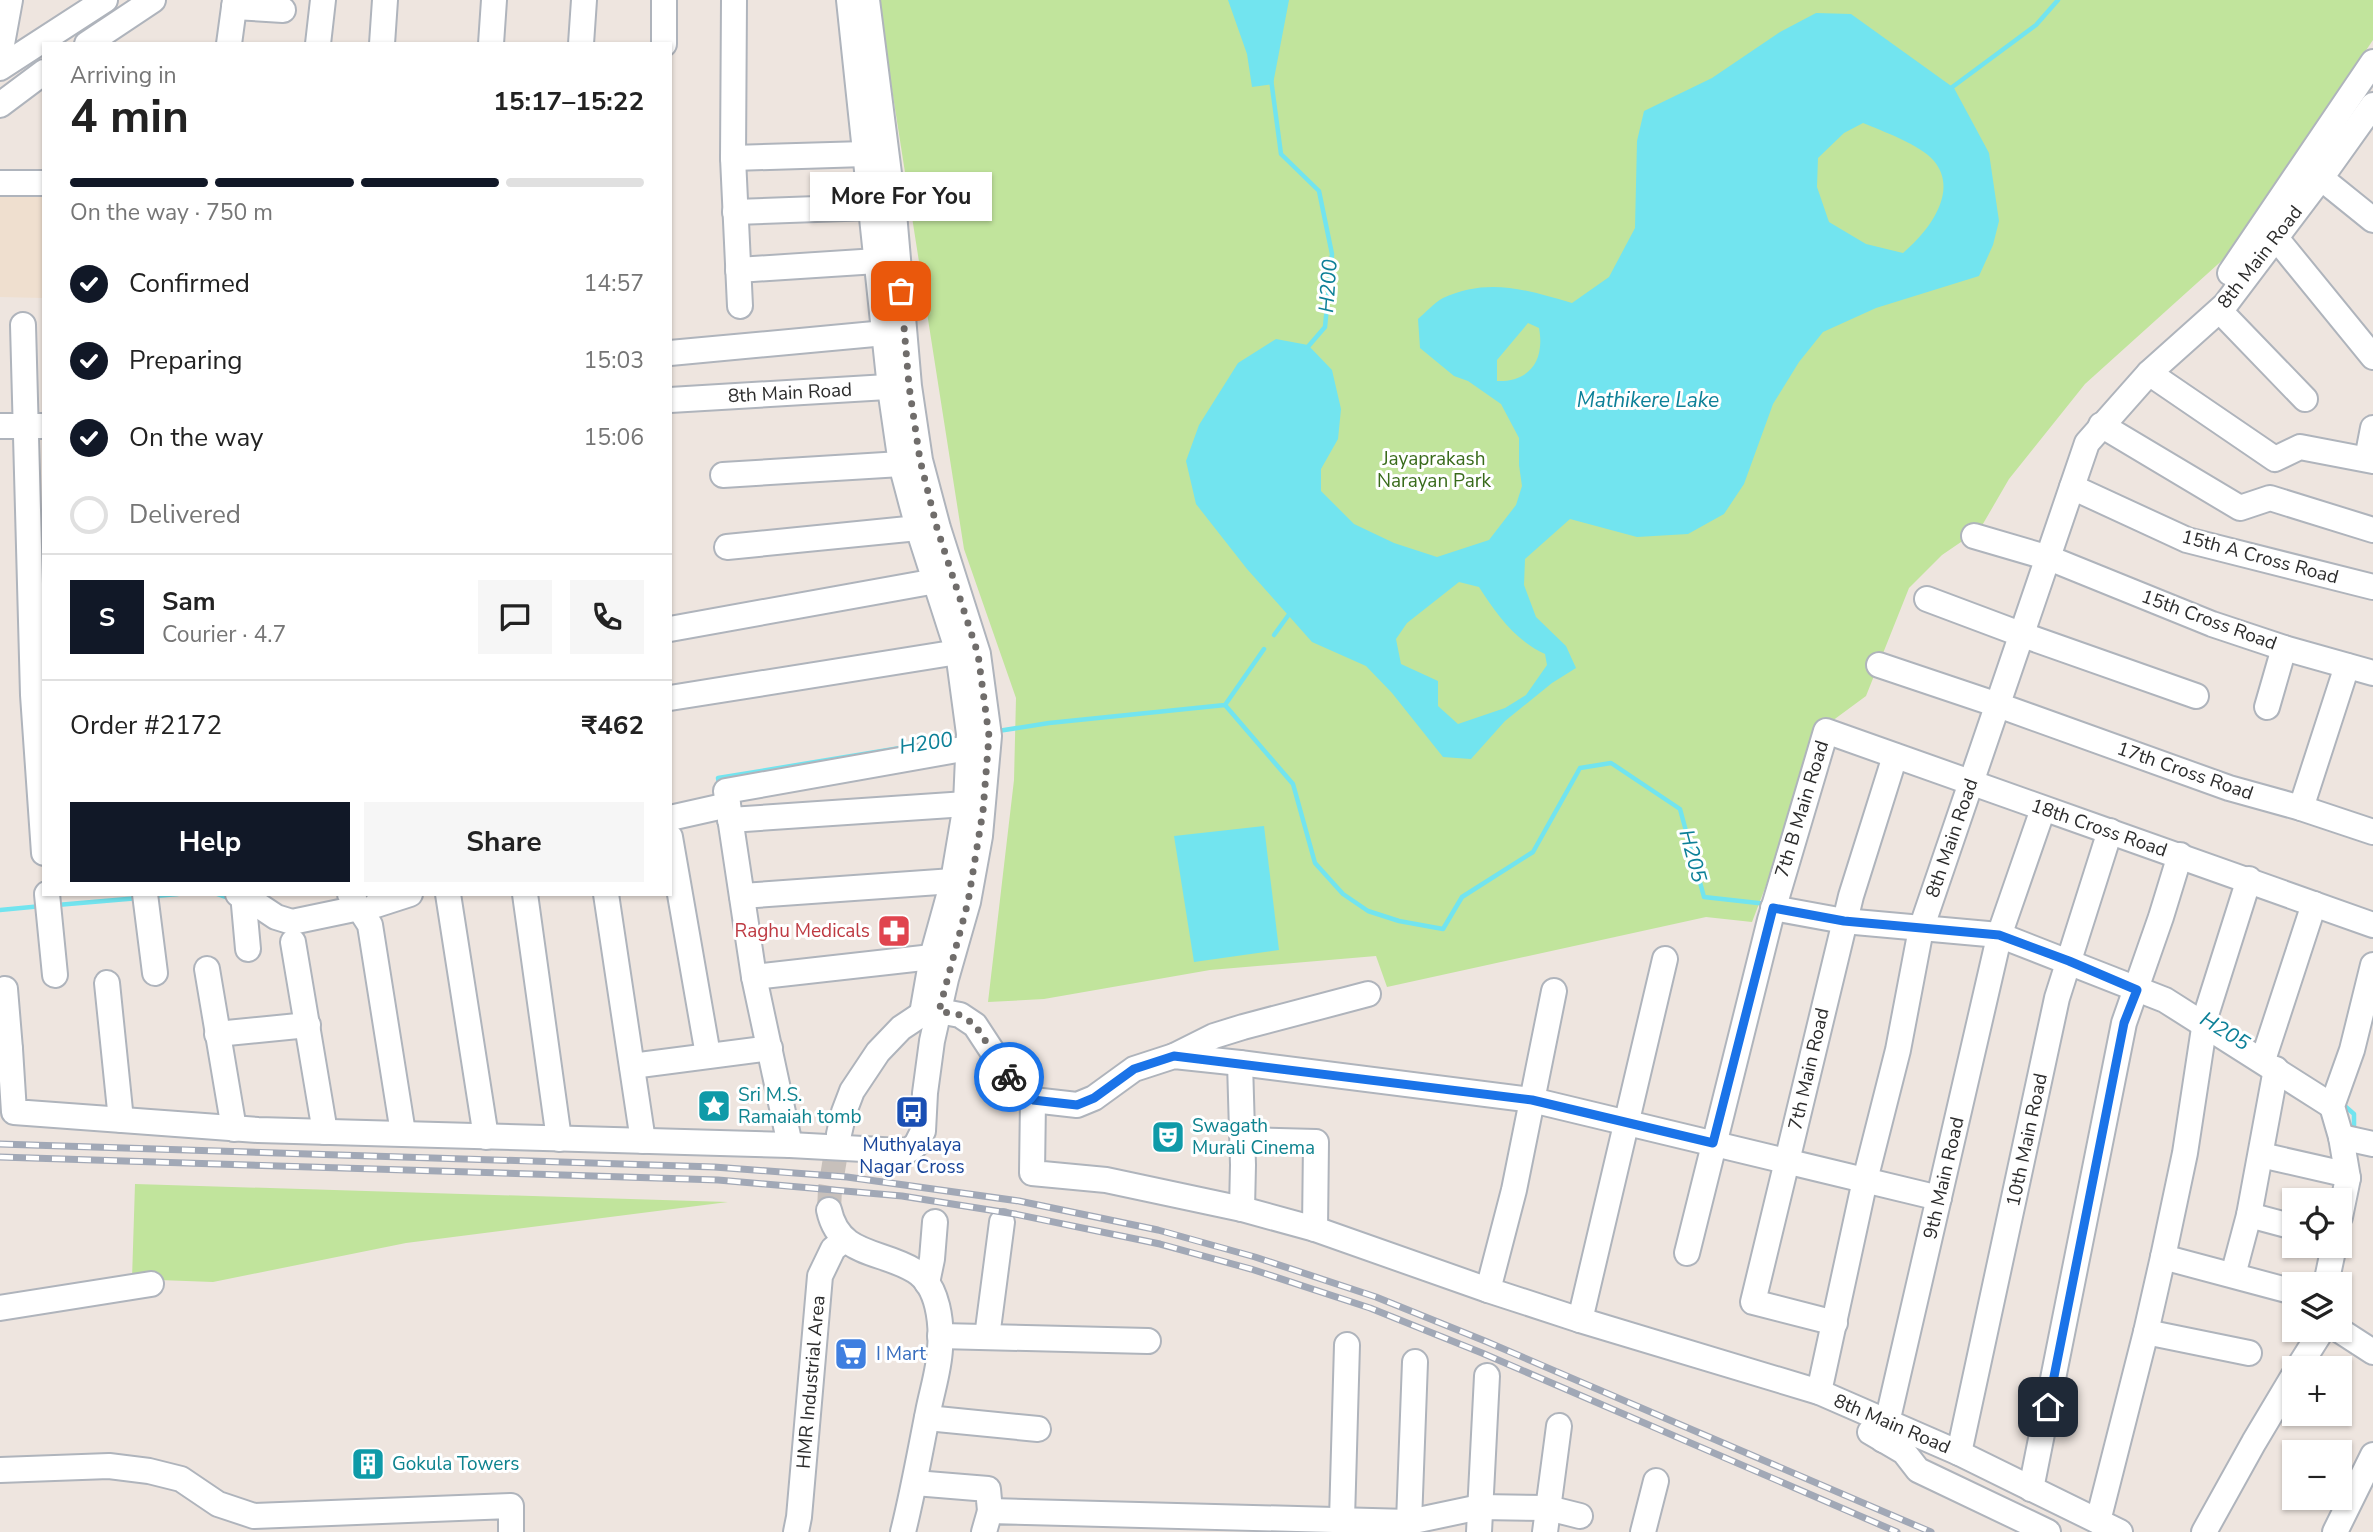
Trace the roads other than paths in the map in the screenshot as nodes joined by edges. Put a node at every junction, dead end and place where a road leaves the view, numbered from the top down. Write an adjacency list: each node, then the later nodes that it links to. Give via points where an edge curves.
1 (10, 0): 24 (street)
2 (118, 0): 15 (street)
3 (153, 0): 16 (street)
4 (323, 0): 18 (street)
5 (385, 0): 19 (street)
6 (494, 0): 20 (street)
7 (584, 0): 21 (street)
8 (664, 0): 22 (street)
9 (734, 0): 32 (street)
10 (849, 0): 31 (street)
11 (867, 0): 49 (street, via 894,213)
12 (234, 3): 14 (street); 17 (street)
13 (93, 4): 26 (street)
14 (283, 10)
15 (55, 42)
16 (90, 42)
17 (229, 42)
18 (318, 42)
19 (382, 42)
20 (491, 42)
21 (581, 42)
22 (664, 42)
23 (42, 50): 28 (street)
24 (0, 55)
25 (2373, 62): 55 (street, via 2217,292 2090,415)
26 (0, 68)
27 (42, 74): 29 (street)
28 (0, 82)
29 (0, 105)
30 (2370, 116): 33 (street, 8th Main Road)
31 (865, 153): 32 (street); 36 (street)
32 (733, 158): 37 (street)
33 (2321, 178): 38 (street); 39 (street, 8th Main Road)
34 (0, 183): 35 (street)
35 (42, 183)
36 (872, 207): 37 (street); 40 (street)
37 (735, 212): 41 (street)
38 (2373, 220)
39 (2276, 238): 43 (street, 8th Main Road); 47 (street)
40 (877, 261): 41 (street); 45 (street)
41 (738, 271): 42 (street)
42 (740, 306)
43 (2220, 311): 48 (street, 8th Main Road); 50 (street)
44 (23, 325): 53 (street)
45 (885, 333): 46 (street); 49 (street)
46 (672, 353)
47 (2373, 358)
48 (2149, 373): 55 (street, 8th Main Road); 56 (street, via 2275,459 2300,447)
49 (900, 387): 51 (street, 8th Main Road); 57 (street); 80 (street, via 937,528 978,654)
50 (2305, 399)
51 (672, 400)
52 (0, 426): 53 (street)
53 (34, 426): 88 (street, via 33,695)
54 (2373, 428): 56 (street)
55 (2094, 434): 59 (street, 8th Main Road); 61 (street, via 2240,509 2270,498)
56 (2370, 460)
57 (901, 464): 58 (street); 60 (street)
58 (723, 475)
59 (2072, 487): 64 (street, 8th Main Road); 66 (street, 15th A Cross Road, via 2187,540)
60 (918, 528): 63 (street); 65 (street)
61 (2373, 530)
62 (1974, 536): 64 (street, 15th Cross Road)
63 (727, 547)
64 (2049, 558): 69 (street, 8th Main Road); 70 (street, 15th Cross Road)
65 (936, 582): 68 (street); 71 (street)
66 (2373, 587)
67 (1927, 598): 69 (street)
68 (672, 629)
69 (2023, 635): 75 (street); 77 (street, 8th Main Road)
70 (2284, 648): 73 (street, 15th Cross Road); 78 (street)
71 (958, 652): 76 (street); 80 (street)
72 (1880, 665): 77 (street, 17th Cross Road)
73 (2347, 666): 74 (street, 15th Cross Road); 84 (street)
74 (2373, 673)
75 (2196, 696)
76 (672, 698)
77 (1998, 705): 82 (street, 8th Main Road); 84 (street, 17th Cross Road, via 2229,788)
78 (2267, 707)
79 (1826, 731): 81 (street, 18th Cross Road); 106 (street, 7th B Main Road)
80 (977, 736): 83 (street); 86 (street, via 726,791); 127 (street, via 983,811 971,889)
81 (1895, 756): 82 (street, 18th Cross Road); 107 (street, 7th Main Road)
82 (1970, 783): 85 (street, 18th Cross Road); 108 (street, 8th Main Road)
83 (966, 804): 86 (street); 94 (street)
84 (2301, 808): 90 (street, 17th Cross Road)
85 (2043, 809): 89 (street, 18th Cross Road); 110 (street, 9th Main Road)
86 (729, 812): 87 (street); 101 (street)
87 (672, 818)
88 (42, 824)
89 (2110, 831): 92 (street, 18th Cross Road); 114 (street, 10th Main Road)
90 (2373, 832)
91 (672, 848): 133 (street)
92 (2180, 855): 93 (street, 18th Cross Road); 122 (street)
93 (2249, 879): 105 (street, 18th Cross Road); 128 (street)
94 (953, 881): 101 (street); 113 (street)
95 (241, 896): 112 (street)
96 (243, 896): 104 (street, via 292,922)
97 (398, 896): 104 (street)
98 (448, 896): 147 (street)
99 (526, 896): 149 (street)
100 (606, 896): 137 (street)
101 (742, 896): 120 (street)
102 (145, 898): 118 (street)
103 (47, 900): 119 (street)
104 (361, 902): 145 (street, via 370,925)
105 (2314, 904): 109 (street, 18th Cross Road); 135 (street)
106 (1774, 905): 107 (street); 152 (street, 7th B Main Road)
107 (1846, 916): 108 (street); 156 (street, 7th Main Road)
108 (1923, 923): 110 (street); 158 (street, 8th Main Road, via 1898,1050)
109 (2373, 925)
110 (2000, 931): 114 (street); 160 (street, 9th Main Road)
111 (293, 942): 129 (street)
112 (248, 949)
113 (932, 957): 120 (street); 127 (street)
114 (2070, 957): 122 (street); 195 (street, 10th Main Road, via 2057,998)
115 (1665, 959): 142 (street)
116 (2373, 965): 126 (street)
117 (207, 969): 130 (street)
118 (155, 973)
119 (55, 975)
120 (754, 977): 131 (street)
121 (107, 983): 141 (street)
122 (2139, 983): 128 (street); 200 (street, via 2124,1023)
123 (5, 989): 132 (street)
124 (1554, 991): 139 (street)
125 (1368, 994): 134 (street, via 1214,1036)
126 (2369, 994): 140 (street)
127 (930, 1013): 138 (street, via 960,1015 975,1025 1015,1086); 146 (street, via 901,1028 878,1052 864,1071); 154 (street, via 923,1130 916,1145 900,1152)
128 (2205, 1019): 135 (street); 170 (street, via 2185,1153)
129 (307, 1025): 130 (street); 144 (street)
130 (217, 1034): 143 (street)
131 (770, 1048): 133 (street); 154 (street)
132 (5, 1050): 141 (street, via 14,1112)
133 (708, 1055): 137 (street)
134 (1174, 1056): 136 (street); 138 (street, via 1134,1069 1077,1105)
135 (2267, 1059): 140 (street); 155 (street)
136 (1240, 1063): 139 (street); 150 (street)
137 (632, 1066): 151 (street)
138 (1033, 1100): 161 (street, via 1031,1174 1106,1180)
139 (1532, 1100): 142 (street); 175 (street)
140 (2332, 1106): 148 (street)
141 (121, 1120): 143 (street)
142 (1627, 1123): 152 (street); 177 (street)
143 (234, 1129): 144 (street)
144 (325, 1132): 145 (street)
145 (403, 1133): 147 (street)
146 (838, 1134)
147 (486, 1137): 149 (street)
148 (2341, 1137): 153 (street); 157 (street)
149 (559, 1139): 151 (street)
150 (1243, 1140): 161 (street); 167 (street, via 1316,1142)
151 (643, 1141): 154 (street)
152 (1713, 1143): 156 (street); 169 (street, 7th B Main Road)
153 (2373, 1144)
154 (790, 1145)
155 (2261, 1155): 157 (street); 163 (street)
156 (1787, 1162): 158 (street); 178 (street, 7th Main Road, via 1752,1301)
157 (2348, 1178): 159 (street)
158 (1864, 1180): 160 (street); 178 (street, 8th Main Road)
159 (2346, 1188)
160 (1939, 1198): 194 (street, 9th Main Road)
161 (1242, 1209): 167 (street)
162 (829, 1210): 168 (street)
163 (2249, 1215): 166 (street); 171 (street)
164 (935, 1222): 172 (street)
165 (1002, 1222): 181 (street)
166 (2282, 1224)
167 (1315, 1230): 175 (street)
168 (844, 1240): 172 (street, via 917,1272); 212 (street, HMR Industrial Area, via 833,1250 820,1276)
169 (1687, 1252)
170 (2163, 1257): 171 (street); 179 (street)
171 (2233, 1275): 174 (street)
172 (927, 1283): 180 (street, via 938,1311)
173 (151, 1284): 176 (street)
174 (2282, 1289)
175 (1488, 1290): 177 (street)
176 (0, 1308)
177 (1580, 1320): 189 (street)
178 (1835, 1323): 189 (street, 8th Main Road)
179 (2146, 1332): 186 (street); 210 (street)
180 (940, 1336): 181 (street); 191 (street)
181 (987, 1337): 183 (street)
182 (2352, 1338): 185 (street)
183 (1148, 1341)
184 (1347, 1345): 203 (street)
185 (2373, 1352)
186 (2249, 1353)
187 (1415, 1362): 208 (street)
188 (1487, 1376): 201 (street)
189 (1819, 1392): 194 (street, 8th Main Road)
190 (2282, 1395): 218 (street)
191 (927, 1418): 193 (street); 199 (street)
192 (1559, 1426): 204 (street)
193 (1038, 1429)
194 (1892, 1437): 195 (street, 8th Main Road); 210 (street); 216 (street, via 1918,1470)
195 (1959, 1453): 200 (street, 8th Main Road)
196 (2373, 1455): 219 (street)
197 (0, 1470): 206 (street, via 110,1466 149,1471 181,1479 218,1504 254,1516)
198 (1656, 1481): 215 (street)
199 (915, 1483): 205 (street, via 988,1489); 213 (street)
200 (2031, 1489): 210 (street, 8th Main Road)
201 (1480, 1507): 204 (street); 208 (street); 214 (street)
202 (1580, 1516): 204 (street)
203 (1342, 1519): 208 (street); 209 (street)
204 (1547, 1520)
205 (987, 1521): 207 (street)
206 (324, 1522): 211 (street, via 511,1506)
207 (1045, 1522): 209 (street)
208 (1409, 1522)
209 (1131, 1524)
210 (2094, 1526): 217 (street, 8th Main Road)
211 (511, 1532)
212 (796, 1532)
213 (903, 1532)
214 (1479, 1532)
215 (1643, 1532)
216 (2048, 1532)
217 (2120, 1532)
218 (2204, 1532)
219 (2335, 1532)

